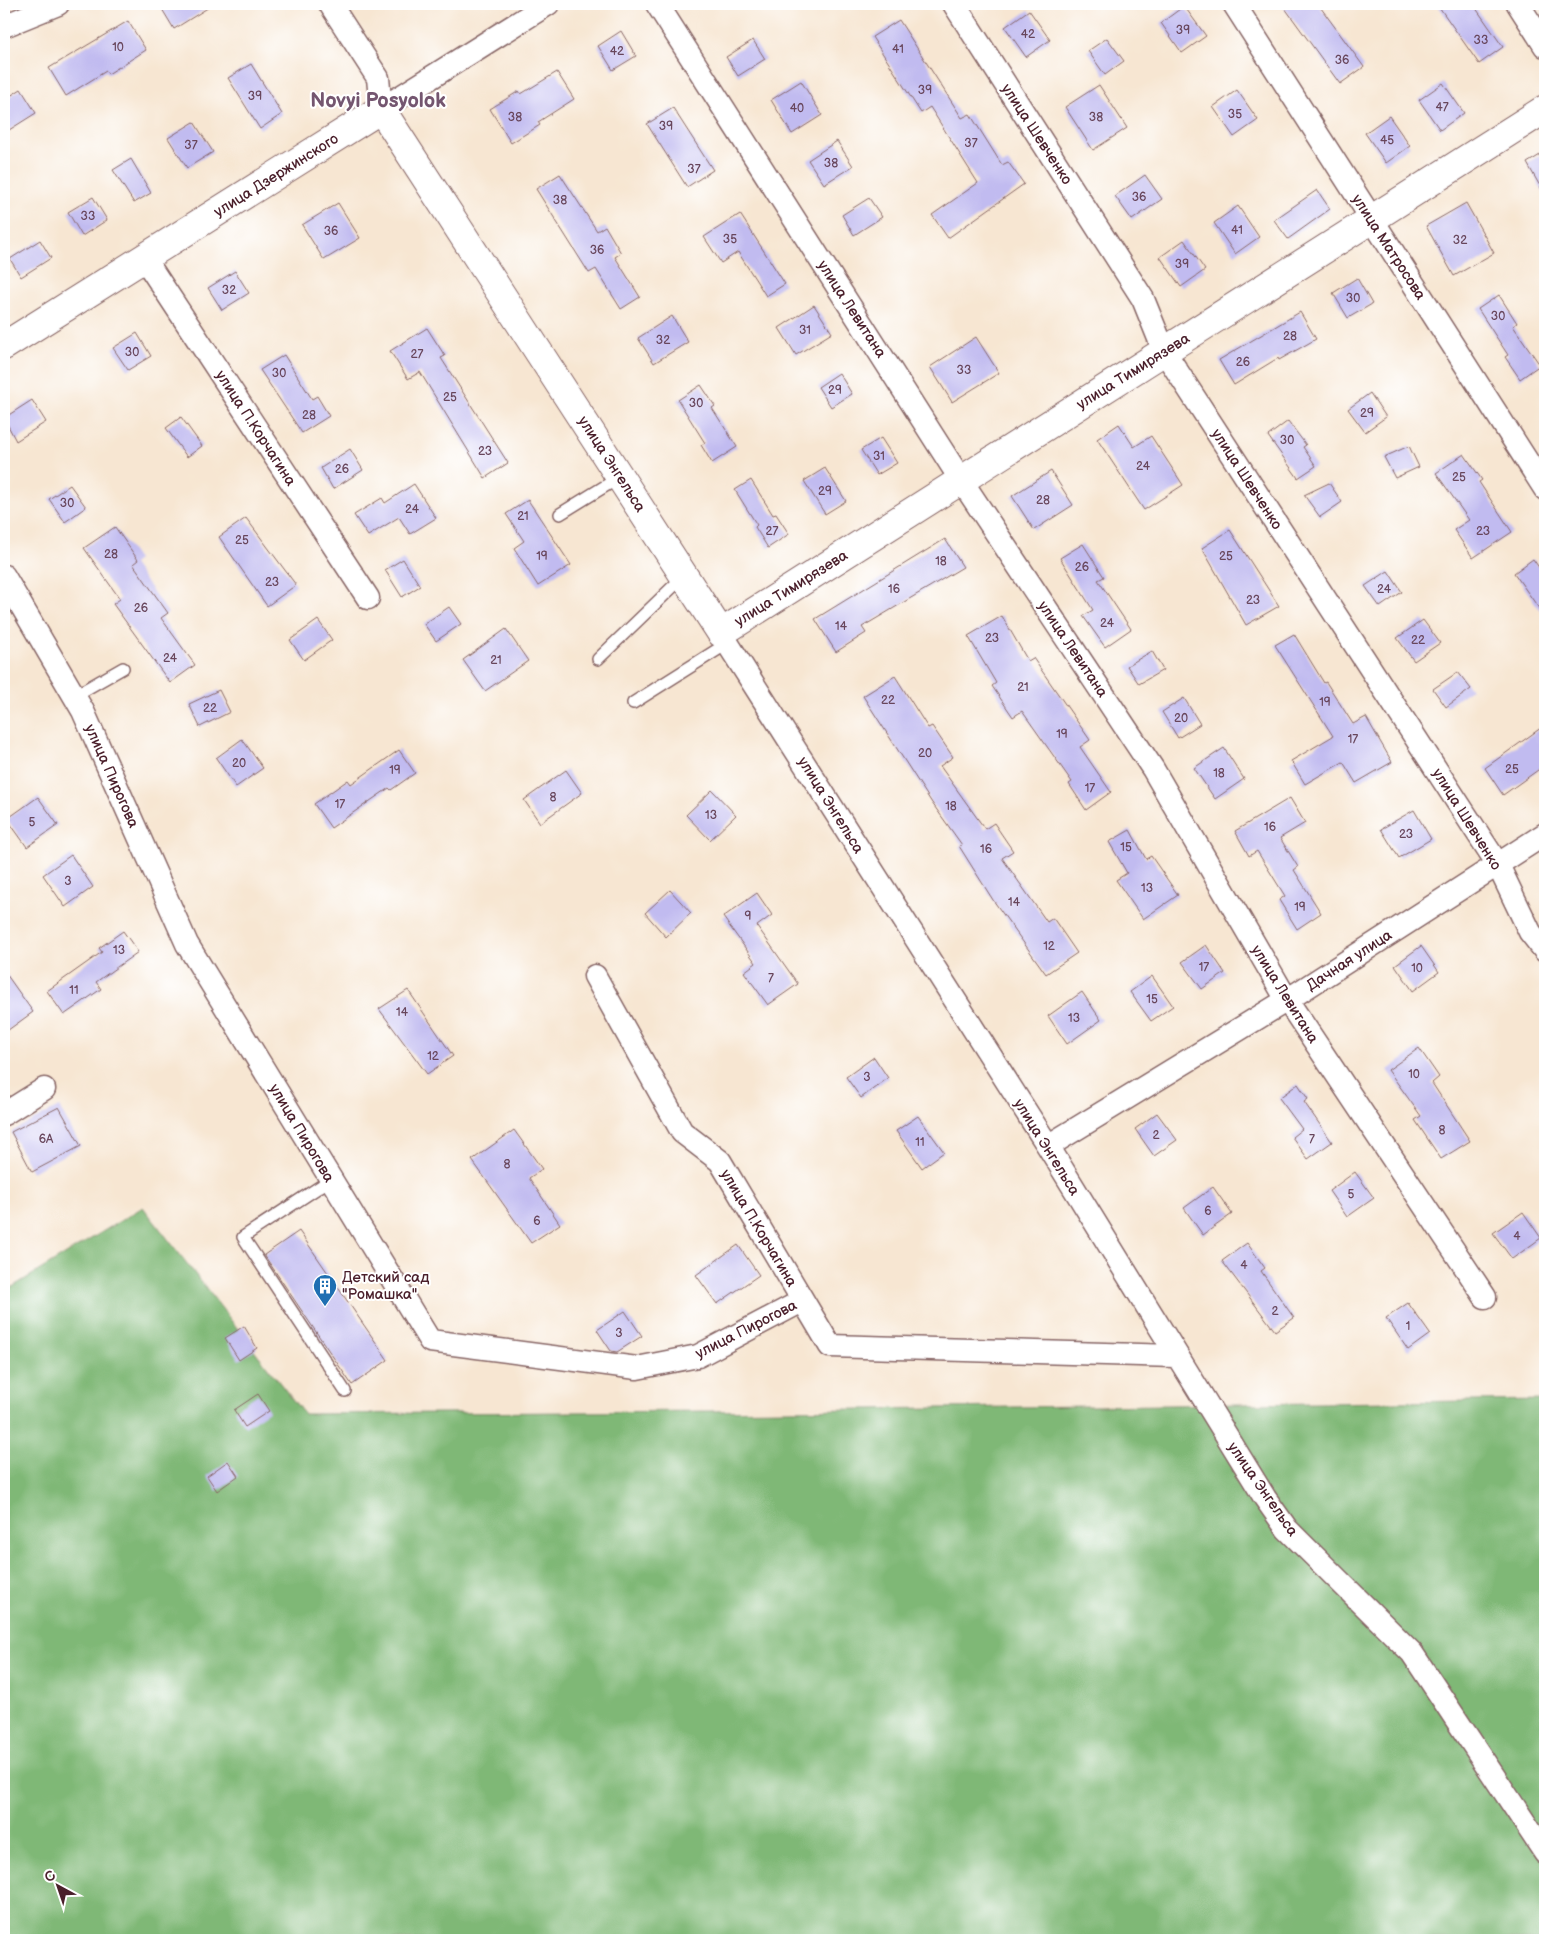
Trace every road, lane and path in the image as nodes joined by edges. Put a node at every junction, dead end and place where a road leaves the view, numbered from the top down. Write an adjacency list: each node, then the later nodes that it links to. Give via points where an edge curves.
1 (58, 4): 8 (street)
2 (330, 4): 10 (street, улица Энгельса, via 378,78)
3 (548, 4): 10 (street, улица Дзержинского)
4 (657, 4): 17 (street, улица Левитана)
5 (954, 4): 15 (street, улица Шевченко, via 1143,299)
6 (1234, 4): 12 (street, улица Матросова)
7 (1518, 4): 9 (street)
8 (4, 26)
9 (1545, 46)
10 (381, 108): 13 (street, улица Дзержинского); 16 (street, улица Энгельса)
11 (1545, 109): 12 (street, улица Тимирязева)
12 (1372, 219): 15 (street, улица Тимирязева); 18 (street, улица Матросова)
13 (144, 258): 14 (street, улица Дзержинского); 22 (street, улица П.Корчагина)
14 (4, 346)
15 (1164, 351): 17 (street, улица Тимирязева); 29 (street, улица Шевченко)
16 (620, 477): 19 (lane); 21 (street, улица Энгельса)
17 (961, 480): 23 (street, улица Тимирязева); 32 (street, улица Левитана, via 1153,769)
18 (1545, 489)
19 (560, 514)
20 (4, 576): 26 (street, улица Пирогова)
21 (684, 576): 23 (street, улица Энгельса); 24 (lane)
22 (368, 598)
23 (724, 638): 27 (lane); 35 (street, улица Энгельса)
24 (598, 659)
25 (123, 668): 26 (lane)
26 (74, 696): 36 (street, улица Пирогова, via 187,944)
27 (633, 703)
28 (1545, 834): 29 (street, Дачная улица)
29 (1497, 863): 30 (street, улица Шевченко, via 1530,932); 32 (street, Дачная улица)
30 (1545, 951)
31 (595, 976): 38 (street, улица П.Корчагина, via 682,1132 720,1161)
32 (1287, 1000): 35 (street, Дачная улица); 37 (street, улица Левитана)
33 (44, 1089): 34 (street)
34 (4, 1114)
35 (1048, 1146): 39 (street, улица Энгельса)
36 (330, 1180): 38 (street, улица Пирогова, via 430,1341 637,1368 698,1356); 40 (lane, via 244,1237)
37 (1484, 1297)
38 (802, 1300): 39 (street, улица П.Корчагина, via 830,1346)
39 (1175, 1356): 41 (street, улица Энгельса, via 1287,1528 1412,1652)
40 (345, 1391)
41 (1545, 1853)

